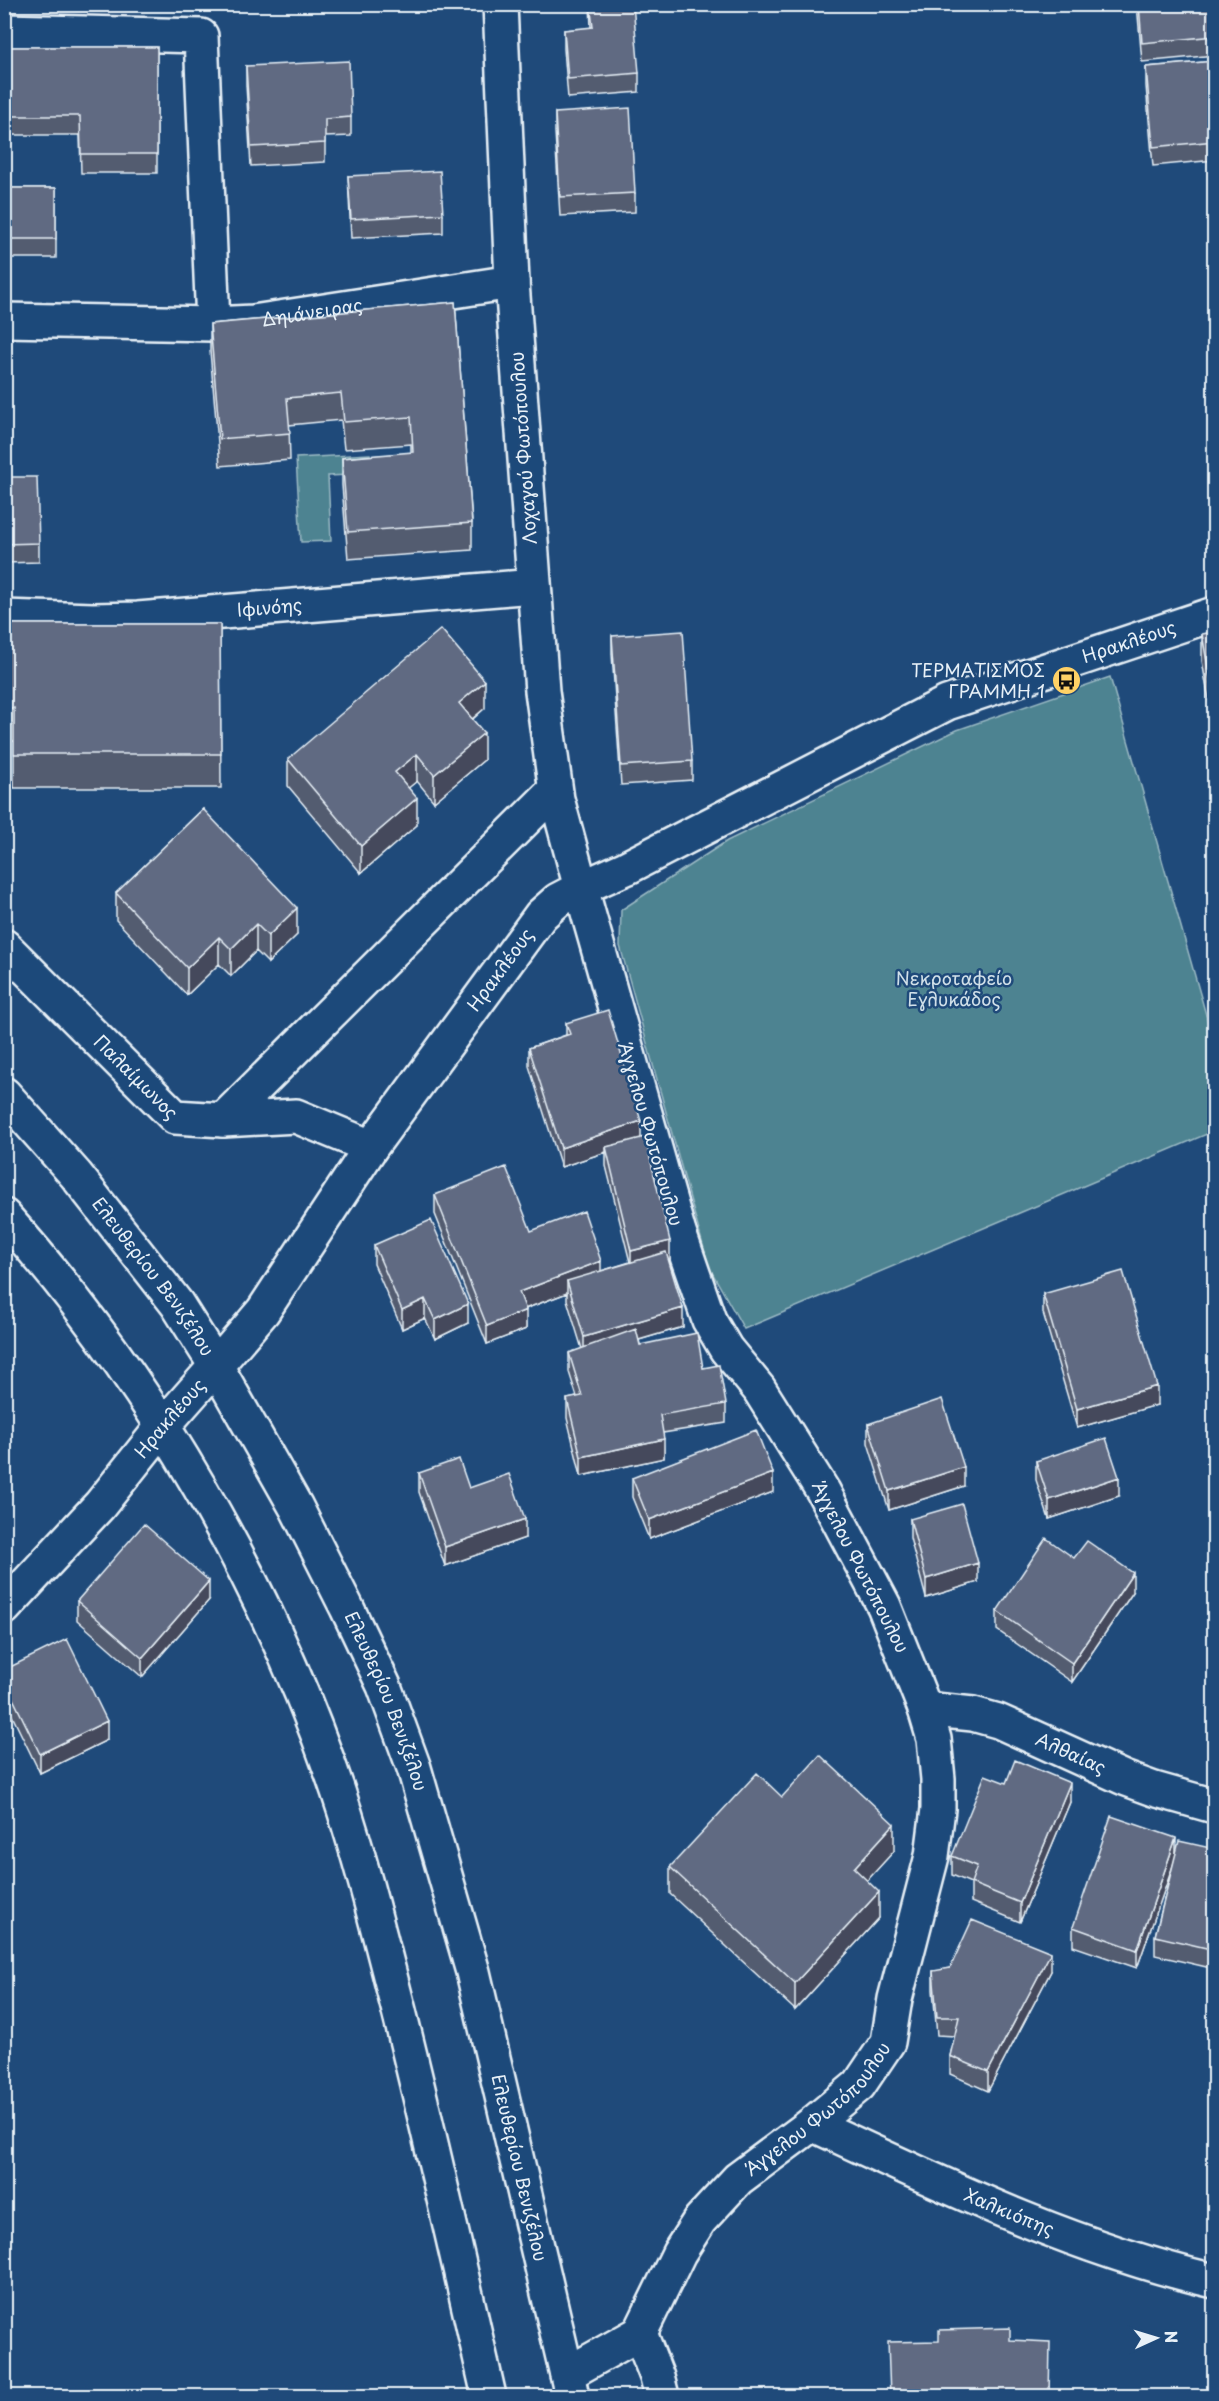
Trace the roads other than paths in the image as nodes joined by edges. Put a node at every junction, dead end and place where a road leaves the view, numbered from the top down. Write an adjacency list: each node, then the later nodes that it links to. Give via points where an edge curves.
1 (500, 4): 3 (street, Λοχαγού Φωτόπουλου)
2 (4, 31): 5 (street, via 201,36)
3 (512, 282): 5 (street, Δηιάνειρας, via 253,322); 6 (street, Λοχαγού Φωτόπουλου)
4 (4, 320): 5 (street, Δηιάνειρας)
5 (213, 324)
6 (534, 586): 8 (street, Ιφινόης, via 138,619); 9 (street, Λοχαγού Φωτόπουλου)
7 (1215, 614): 10 (street, Ηρακλέους, via 947,703)
8 (4, 617)
9 (555, 789): 10 (street, Λοχαγού Φωτόπουλου); 13 (street)
10 (581, 888): 14 (street, Ηρακλέους, via 541,915); 19 (street, Άγγελου Φωτόπουλου, via 679,1233 709,1320 726,1349 759,1389 823,1491 884,1606)
11 (4, 946): 13 (street, Παλαίμωνος, via 175,1118)
12 (4, 1094): 16 (street, Ελευθερίου Βενιζέλου, via 137,1250)
13 (223, 1120): 14 (street, Παλαίμωνος, via 296,1116)
14 (371, 1147): 16 (street, Ηρακλέους, via 263,1311)
15 (4, 1216): 17 (street, via 77,1303)
16 (216, 1366): 17 (street, Ηρακλέους); 24 (street, Ελευθερίου Βενιζέλου, via 322,1557 384,1686 405,1742 472,1972)
17 (163, 1426): 18 (street, Ηρακλέους, via 100,1505); 25 (street, via 258,1599 300,1691 337,1789 374,1914 419,2092)
18 (4, 1608)
19 (926, 1709): 20 (street, Αλθαίας, via 973,1713 998,1721 1154,1790); 21 (street, Άγγελου Φωτόπουλου, via 937,1761 936,1828 888,2042 859,2085)
20 (1215, 1806)
21 (812, 2124): 22 (street, Χαλκιόπης, via 1050,2230 1113,2253); 23 (street, Άγγελου Φωτόπουλου, via 738,2179 700,2220 679,2253)
22 (1215, 2281)
23 (640, 2333): 24 (street); 26 (street)
24 (570, 2385)
25 (489, 2397)
26 (662, 2397)

